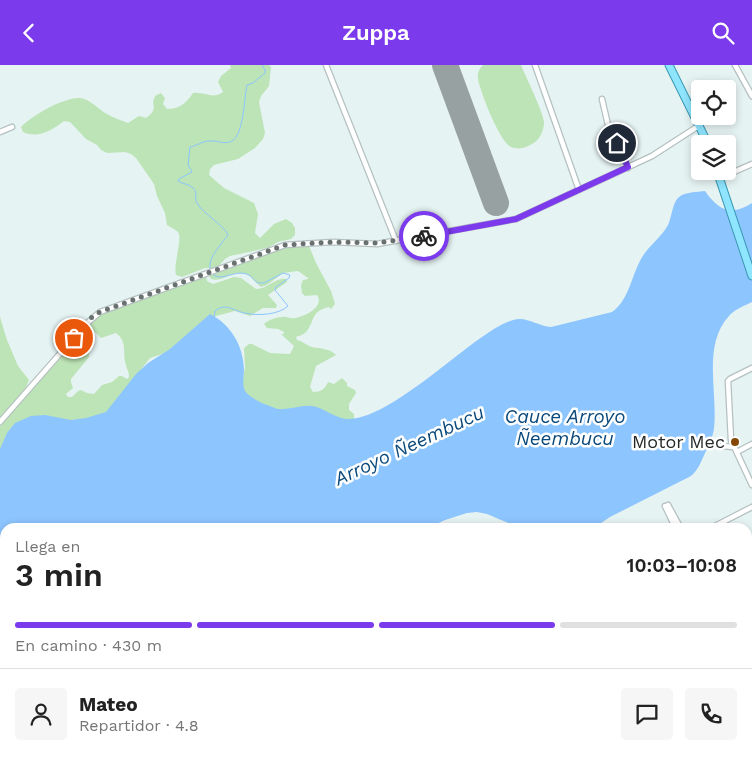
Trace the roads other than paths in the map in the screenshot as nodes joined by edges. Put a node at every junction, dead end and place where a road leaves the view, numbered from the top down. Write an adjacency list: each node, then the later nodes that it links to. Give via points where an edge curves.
1 (326, 65): 19 (street)
2 (535, 65): 18 (street)
3 (669, 65): 9 (main road)
4 (735, 65): 6 (street)
5 (752, 81): 6 (street)
6 (746, 84): 7 (street)
7 (752, 96)
8 (602, 99): 15 (street, via 611,138 617,143)
9 (691, 108)
10 (700, 125): 13 (main road); 15 (street, via 652,156)
11 (12, 127): 12 (street)
12 (0, 132)
13 (704, 135)
14 (752, 164): 16 (street)
15 (628, 167): 18 (street)
16 (736, 169)
17 (720, 180): 20 (main road)
18 (578, 190): 19 (street, via 516,219)
19 (396, 241): 22 (street, via 285,245 100,312 92,317)
20 (752, 276)
21 (752, 368): 25 (street, via 728,381)
22 (0, 422)
23 (752, 444): 26 (street)
24 (722, 446): 25 (street)
25 (733, 447): 26 (street)
26 (737, 452): 27 (street); 28 (street)
27 (752, 485)
28 (752, 490)
29 (752, 507): 32 (street)
30 (674, 523): 31 (street, via 667,505)
31 (678, 523)
32 (721, 523)

